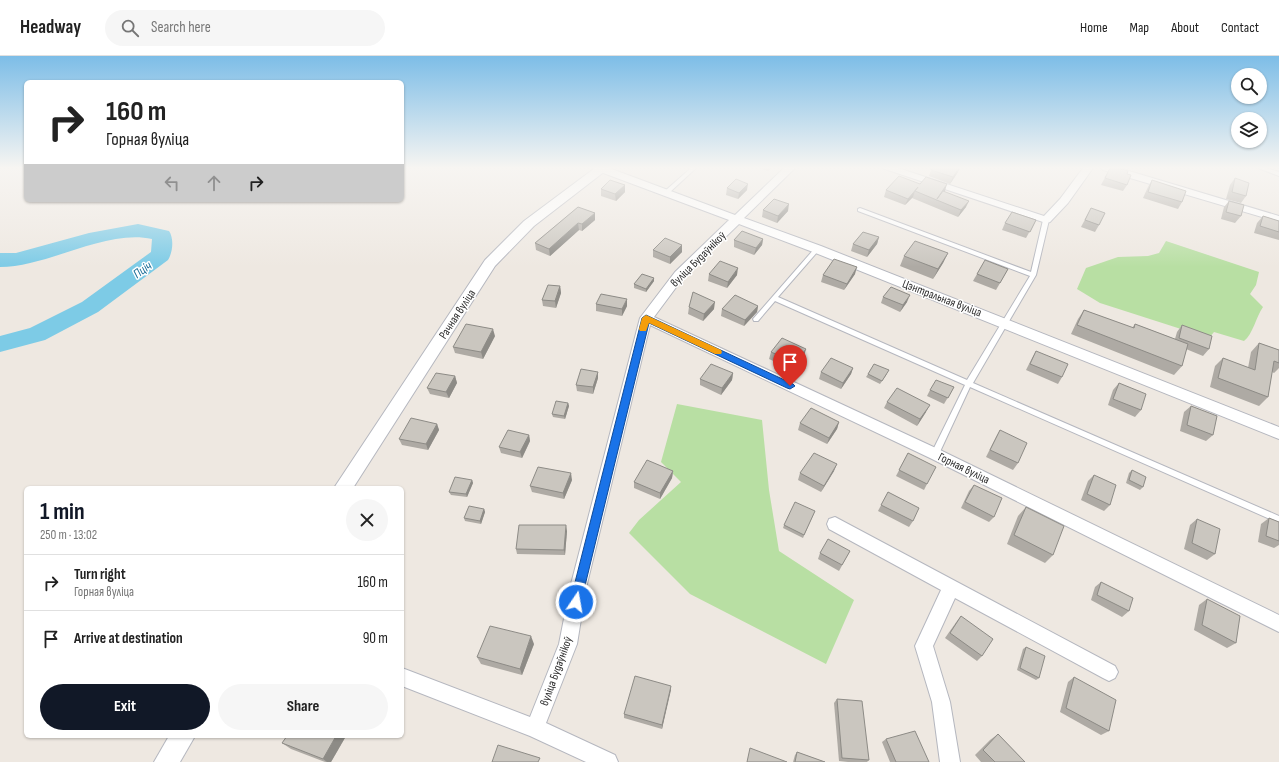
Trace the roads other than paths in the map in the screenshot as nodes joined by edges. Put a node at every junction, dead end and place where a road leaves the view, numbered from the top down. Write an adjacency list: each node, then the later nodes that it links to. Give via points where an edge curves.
1 (558, 201): 20 (street, Рачная вуліца, via 507,242 490,263)
2 (691, 201): 8 (street, Цэнтральная вуліца)
3 (756, 201): 8 (street, вуліца Будаўнікоў)
4 (988, 201): 10 (street)
5 (1063, 201): 10 (street)
6 (1218, 201): 9 (street)
7 (860, 210): 12 (lane)
8 (738, 219): 11 (street, Цэнтральная вуліца); 14 (street, вуліца Будаўнікоў, via 679,275)
9 (1279, 219)
10 (1046, 220): 12 (lane)
11 (817, 249): 13 (lane); 16 (street, Цэнтральная вуліца)
12 (1033, 276): 16 (lane)
13 (774, 298): 15 (lane); 17 (lane)
14 (646, 318): 19 (street, Горная вуліца); 27 (street, вуліца Будаўнікоў, via 578,588 568,644)
15 (756, 319)
16 (1005, 324): 17 (lane); 18 (street, Цэнтральная вуліца)
17 (968, 385): 19 (lane); 21 (lane)
18 (1279, 433)
19 (934, 454): 24 (street, Горная вуліца)
20 (344, 486)
21 (1279, 520)
22 (835, 524): 23 (street)
23 (950, 588): 25 (street); 31 (street, via 924,646 941,702)
24 (1279, 624)
25 (1109, 672)
26 (404, 678): 27 (street)
27 (535, 728): 30 (street)
28 (182, 738): 29 (street)
29 (166, 762)
30 (608, 762)
31 (950, 762)

